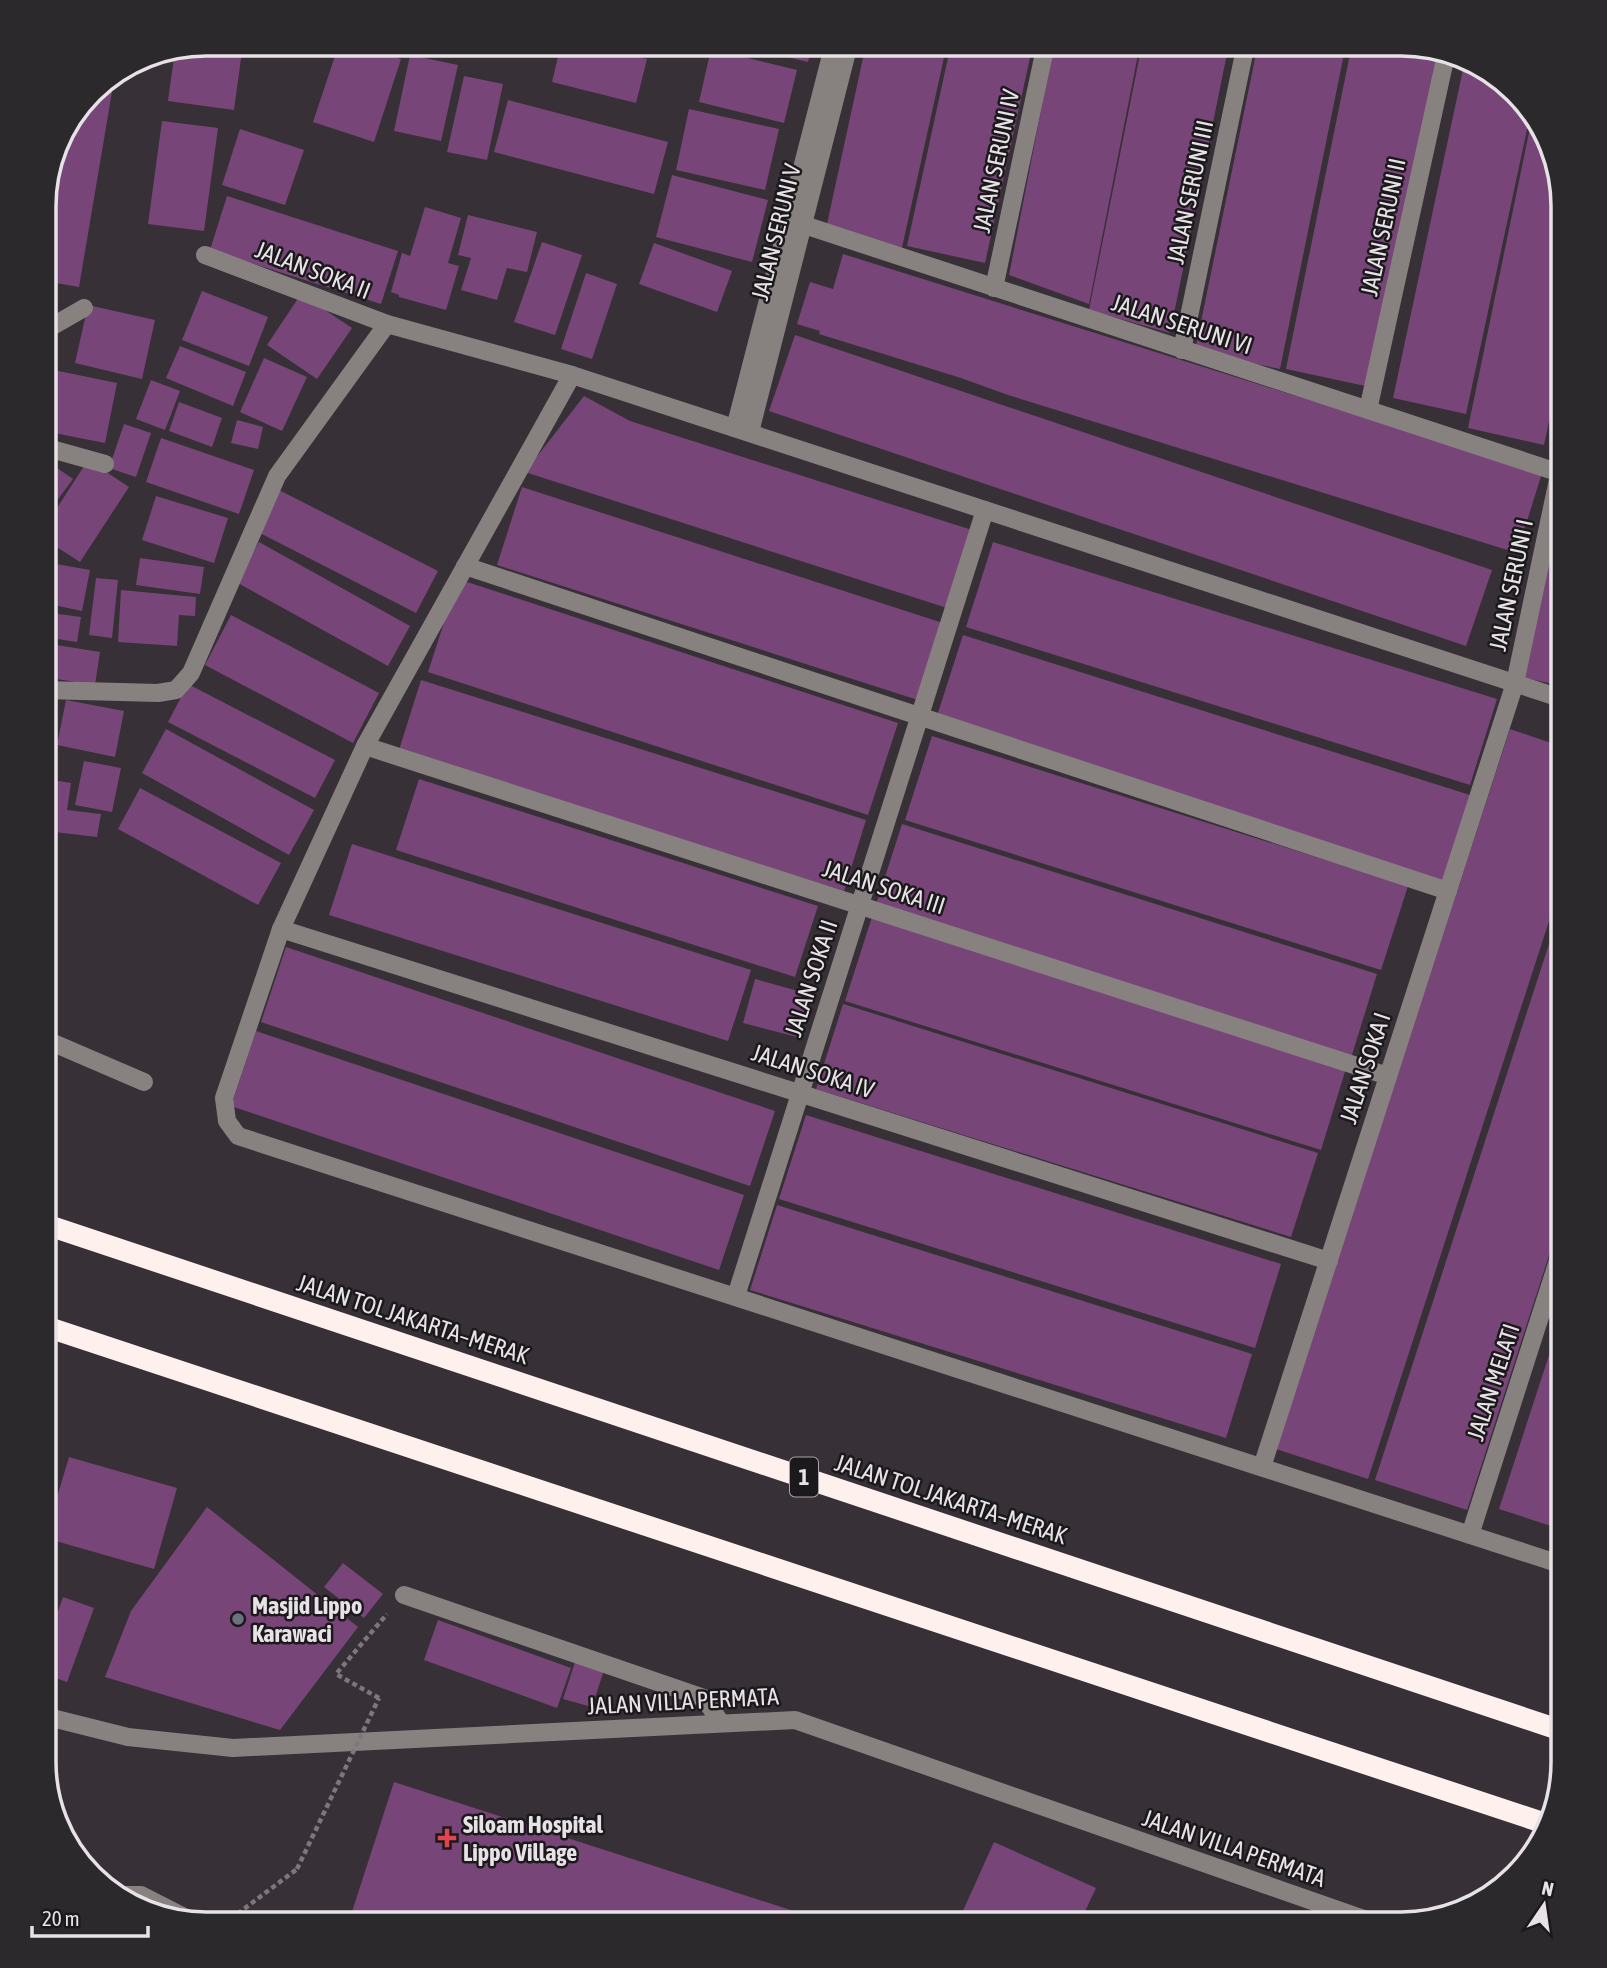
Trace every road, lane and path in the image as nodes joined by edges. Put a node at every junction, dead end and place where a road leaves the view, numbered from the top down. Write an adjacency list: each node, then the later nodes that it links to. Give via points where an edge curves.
1 (832, 56): 6 (street, JALAN SERUNI V)
2 (844, 56): 6 (street, JALAN SERUNI V)
3 (1043, 56): 9 (street, JALAN SERUNI IV)
4 (1243, 56): 13 (street, JALAN SERUNI III)
5 (1445, 63): 15 (street, JALAN SERUNI II)
6 (827, 100): 7 (street, JALAN SERUNI V)
7 (796, 223): 9 (street, JALAN SERUNI VI); 16 (street, JALAN SERUNI V)
8 (205, 255): 12 (street, JALAN SOKA II)
9 (994, 288): 13 (street, JALAN SERUNI VI)
10 (84, 309): 11 (street)
11 (56, 324)
12 (387, 324): 14 (street); 24 (street, JALAN SOKA II, via 277,476 191,673 176,690 158,694)
13 (1182, 350): 15 (street, JALAN SERUNI VI)
14 (572, 375): 16 (street); 22 (street)
15 (1368, 410): 18 (street, JALAN SERUNI VI)
16 (742, 430): 20 (street)
17 (56, 450): 19 (street)
18 (1551, 461)
19 (105, 464)
20 (985, 510): 23 (street); 26 (street, JALAN SOKA II)
21 (1551, 512): 23 (street, JALAN SERUNI I)
22 (465, 566): 26 (street); 27 (street)
23 (1515, 683): 25 (street); 28 (street, JALAN SOKA I)
24 (56, 690)
25 (1551, 695)
26 (920, 716): 28 (street); 29 (street, JALAN SOKA II)
27 (365, 746): 29 (street, JALAN SOKA III); 30 (street)
28 (1448, 891): 32 (street, JALAN SOKA I)
29 (859, 905): 32 (street, JALAN SOKA III); 34 (street, JALAN SOKA II)
30 (281, 929): 34 (street, JALAN SOKA IV); 38 (street, via 224,1098 227,1121 238,1136)
31 (56, 1044): 33 (street)
32 (1388, 1076): 36 (street, JALAN SOKA I)
33 (144, 1082)
34 (800, 1093): 36 (street, JALAN SOKA IV); 38 (street, JALAN SOKA II)
35 (56, 1228): 46 (highway, JALAN TOL JAKARTA–MERAK / 1)
36 (1329, 1261): 40 (street, JALAN SOKA I)
37 (1551, 1282): 41 (street, JALAN MELATI)
38 (736, 1296): 40 (street)
39 (56, 1330): 47 (highway)
40 (1262, 1467): 41 (street)
41 (1469, 1535): 42 (street)
42 (1551, 1561)
43 (404, 1595): 45 (street, via 704,1698); 50 (path, bridge, via 335,1674 379,1698 297,1869)
44 (56, 1719): 45 (street, JALAN VILLA PERMATA, via 128,1737 233,1748)
45 (721, 1723): 51 (street, JALAN VILLA PERMATA, via 795,1720)
46 (1551, 1727)
47 (1539, 1821)
48 (136, 1895): 49 (street)
49 (161, 1905)
50 (240, 1912)
51 (1344, 1912)

